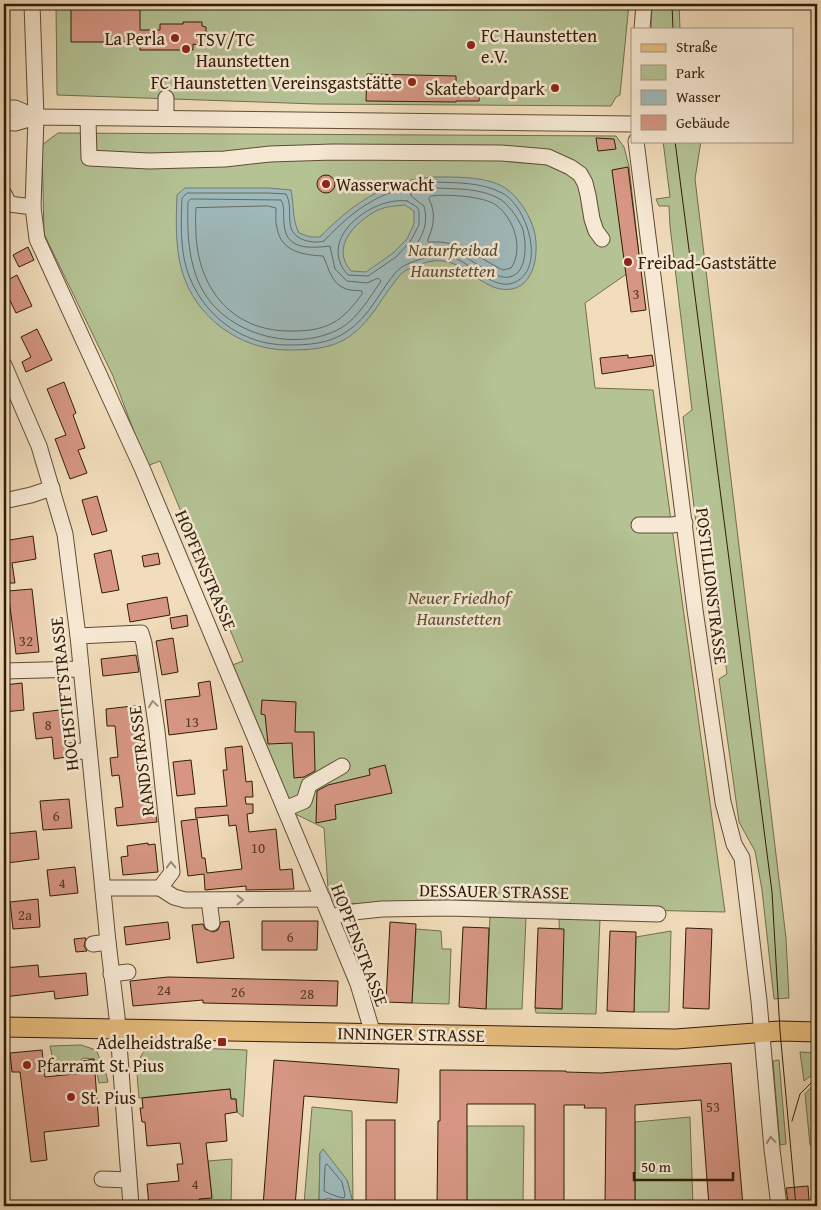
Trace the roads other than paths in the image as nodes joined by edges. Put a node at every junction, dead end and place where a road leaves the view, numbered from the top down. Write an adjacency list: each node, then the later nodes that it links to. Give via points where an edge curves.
1 (32, 4): 6 (street, HOPFENSTRASSE)
2 (644, 4): 3 (street)
3 (642, 28)
4 (166, 98): 8 (street)
5 (4, 108): 6 (street, via 15,108)
6 (36, 117): 7 (street); 9 (street, via 15,123); 13 (street, HOPFENSTRASSE)
7 (88, 118): 8 (street); 14 (street, via 89,158 150,162 333,152 548,156 580,174 596,231)
8 (166, 118): 10 (street)
9 (4, 122)
10 (631, 124)
11 (636, 142): 18 (street, POSTILLIONSTRASSE)
12 (4, 194): 13 (street, via 9,204)
13 (33, 207): 24 (street, HOPFENSTRASSE, via 37,239 142,468)
14 (602, 239)
15 (4, 365): 16 (street, HOCHSTIFTSTRASSE, via 39,446)
16 (52, 488): 17 (street); 20 (street, HOCHSTIFTSTRASSE, via 65,534)
17 (4, 501)
18 (685, 523): 19 (street); 39 (street, POSTILLIONSTRASSE, via 723,802 734,844 742,858)
19 (639, 525)
20 (78, 636): 21 (street, HOCHSTIFTSTRASSE); 26 (street, RANDSTRASSE, one-way to 20, via 172,872 157,731 141,633)
21 (81, 669): 22 (street, via 44,675); 25 (street, HOCHSTIFTSTRASSE, via 81,751)
22 (4, 671)
23 (342, 766): 24 (street, via 309,785 304,801)
24 (285, 809): 27 (street, HOPFENSTRASSE)
25 (103, 888): 26 (street); 32 (street, HOCHSTIFTSTRASSE)
26 (160, 888): 28 (street, via 185,900)
27 (323, 899): 28 (street, one-way to 27); 30 (street, HOPFENSTRASSE)
28 (209, 900): 31 (street)
29 (658, 914): 30 (street, DESSAUER STRASSE, via 448,908 382,909 344,913)
30 (331, 918): 40 (street, HOPFENSTRASSE, via 358,984)
31 (212, 923)
32 (108, 942): 33 (street); 35 (street, HOCHSTIFTSTRASSE)
33 (92, 944)
34 (128, 972): 35 (street)
35 (111, 974): 37 (street, HOCHSTIFTSTRASSE)
36 (4, 1027): 37 (main road, INNINGER STRASSE)
37 (118, 1030): 40 (main road, INNINGER STRASSE); 42 (street, HOCHSTIFTSTRASSE)
38 (817, 1032): 39 (main road, INNINGER STRASSE)
39 (762, 1033): 40 (main road, INNINGER STRASSE, via 676,1039); 44 (street, POSTILLIONSTRASSE, one-way to 39)
40 (373, 1034)
41 (102, 1179): 42 (street)
42 (129, 1180): 43 (street, HOCHSTIFTSTRASSE)
43 (131, 1206)
44 (779, 1206)

